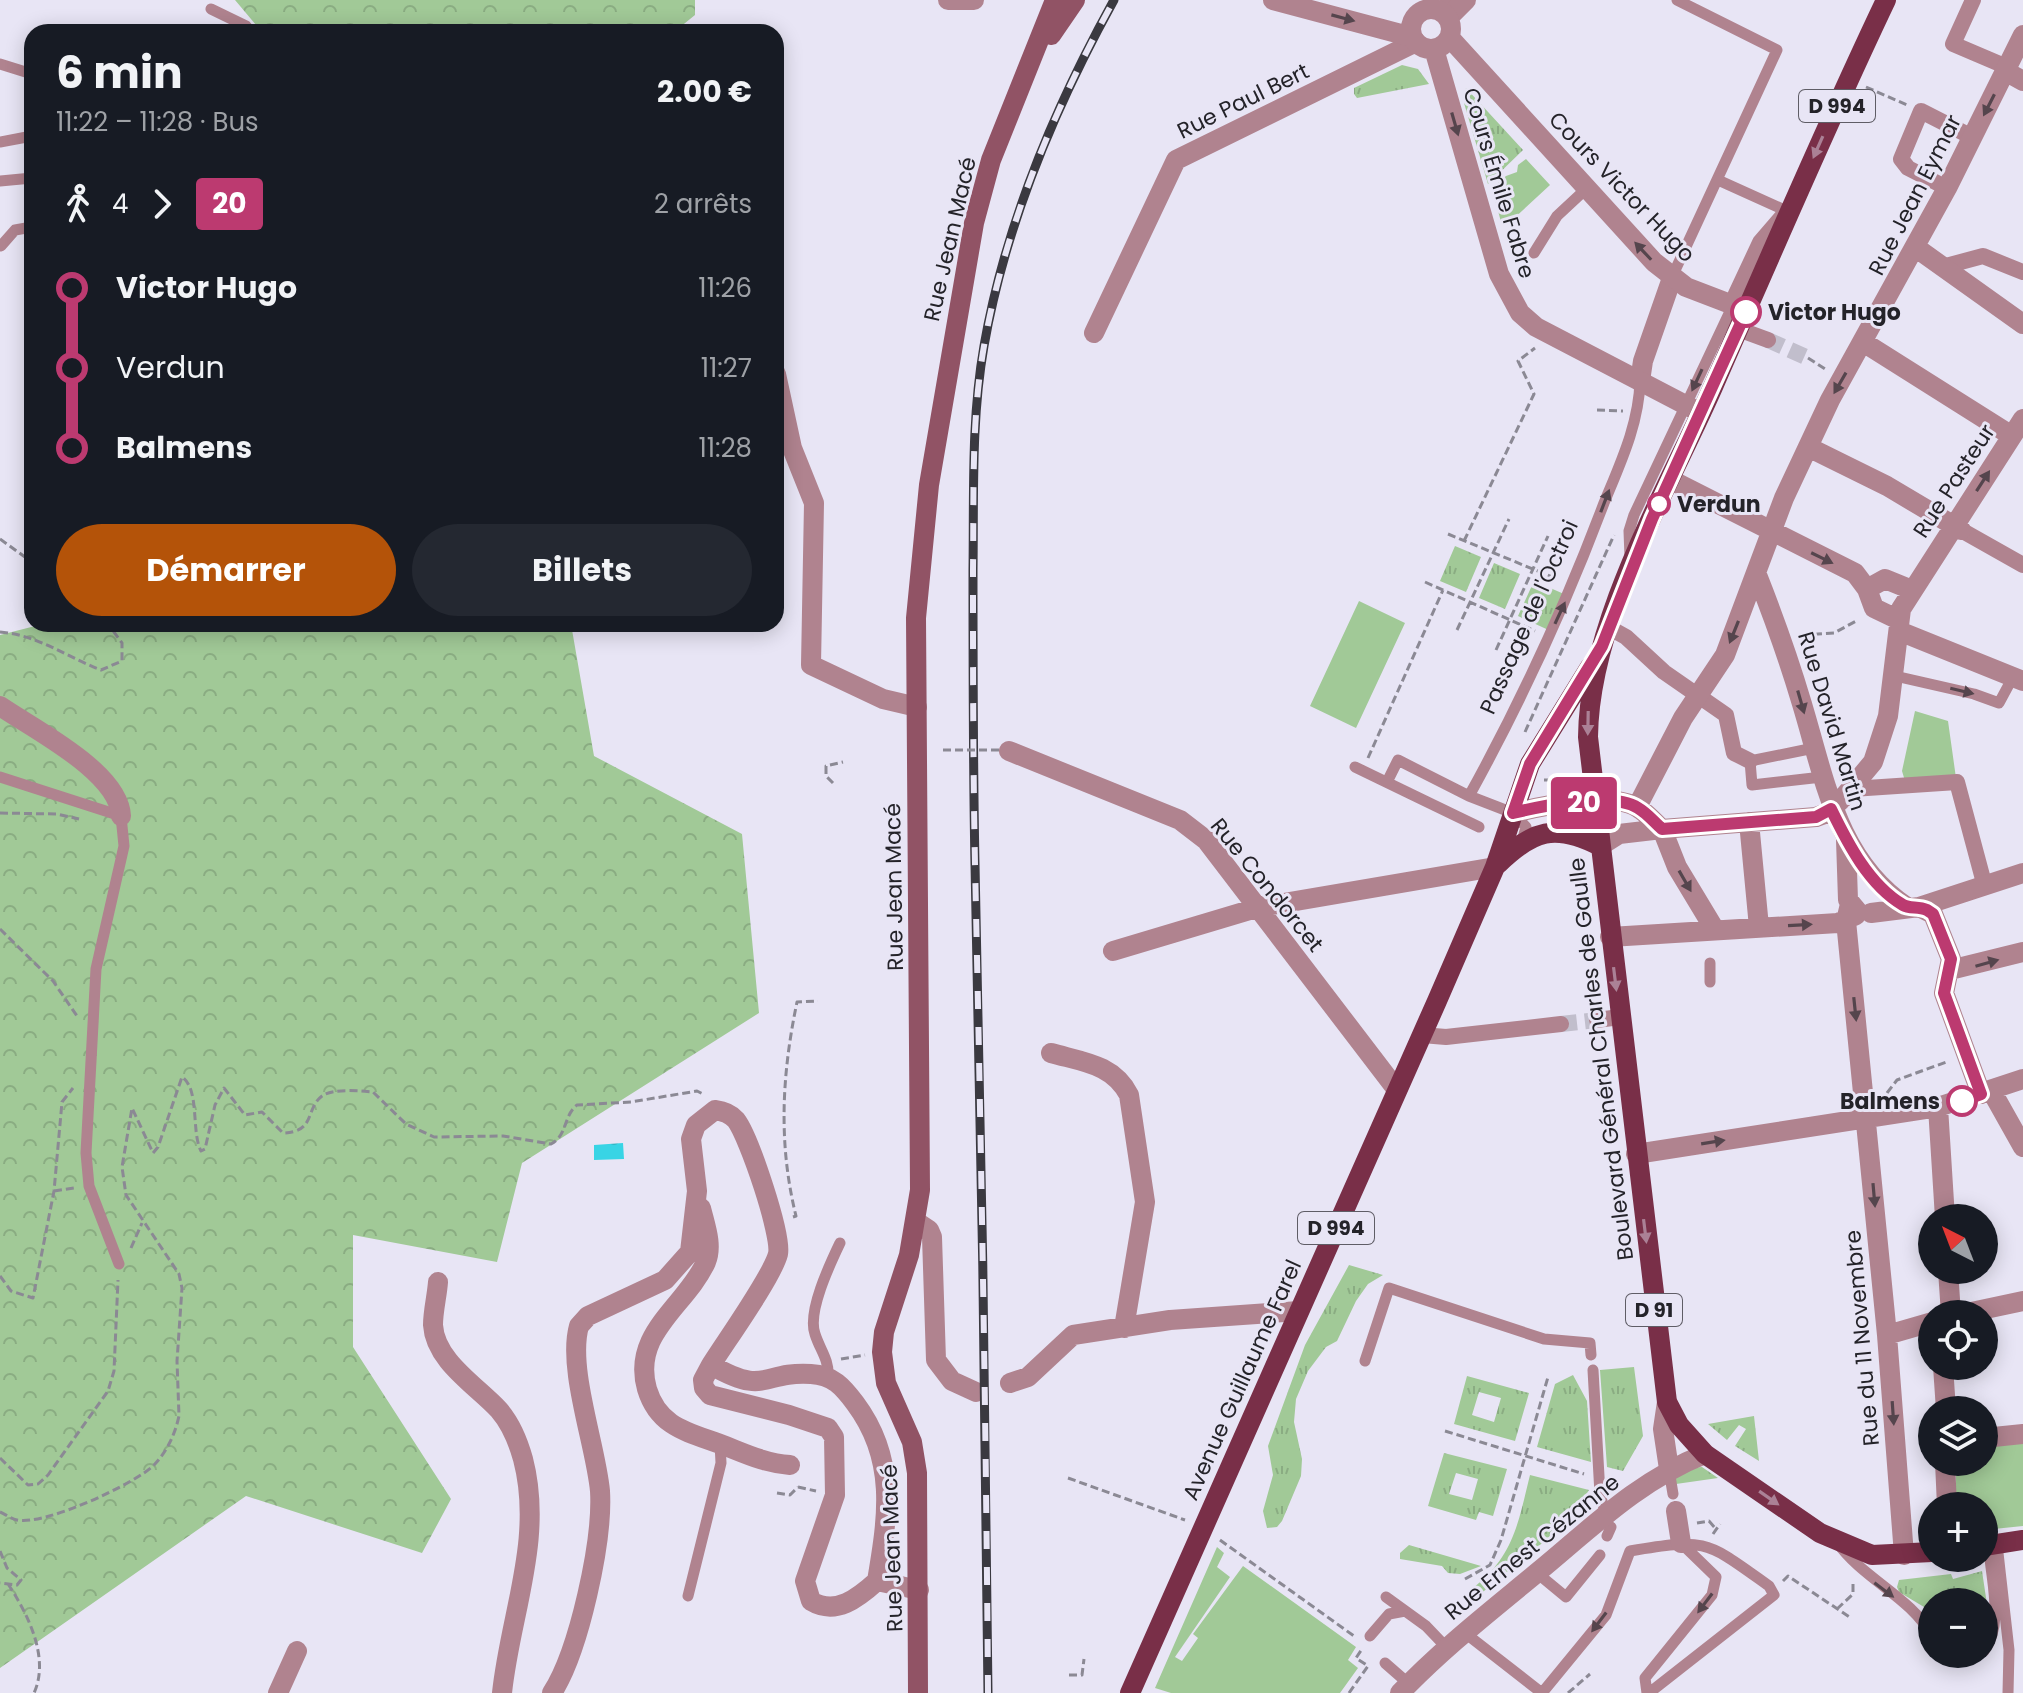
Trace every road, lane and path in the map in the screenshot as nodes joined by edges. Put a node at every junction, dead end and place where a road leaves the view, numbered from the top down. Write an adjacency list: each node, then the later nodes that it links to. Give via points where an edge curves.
1 (948, 0): 2 (street)
2 (974, 0)
3 (1273, 0): 10 (street, one-way to 10)
4 (1466, 0): 10 (street, Rue Paul Bert)
5 (1677, 0): 22 (lane, via 1777,50)
6 (1886, 0): 16 (main road, D 994)
7 (1973, 0): 15 (street, via 1953,44)
8 (1066, 4): 82 (main road, Rue Jean Macé, via 1022,82 991,160 974,223 920,550)
9 (211, 9): 11 (lane)
10 (1435, 20): 25 (street, Cours Victor Hugo); 37 (street, Cours Émile Fabre, one-way to 37, via 1499,274 1520,313); 38 (street, Rue Paul Bert, via 1176,160)
11 (242, 24)
12 (2023, 35): 15 (street, Rue Jean Eymar)
13 (0, 64): 14 (lane)
14 (24, 72)
15 (2012, 73): 18 (street, Rue Jean Eymar, one-way to 18)
16 (1848, 79): 17 (path); 26 (main road, D 994, one-way to 26)
17 (1921, 111): 18 (street); 24 (street, via 1901,159)
18 (1972, 137): 24 (street, Rue Jean Eymar)
19 (24, 138): 20 (lane)
20 (0, 142)
21 (24, 179): 23 (lane)
22 (1718, 180): 26 (lane); 33 (lane)
23 (0, 181)
24 (1947, 188): 29 (street, Rue Jean Eymar)
25 (1586, 189): 30 (lane, via 1557,216); 33 (street, Cours Victor Hugo, one-way to 25)
26 (1789, 212): 34 (street, via 1762,243); 36 (main road, D 994)
27 (24, 228): 28 (lane, via 15,230)
28 (1, 246)
29 (1915, 247): 31 (street); 40 (street, Rue Jean Eymar)
30 (1534, 253)
31 (1942, 267): 32 (street, via 1983,256); 35 (street)
32 (2023, 272)
33 (1672, 278): 34 (street, Cours Victor Hugo); 41 (street, Passage de l'Octroi)
34 (1733, 305): 44 (lane, one-way to 44)
35 (2023, 324)
36 (1738, 329): 39 (street); 44 (main road, D 994)
37 (1545, 331): 41 (street, Cours Émile Fabre); 55 (path, via 1534,350 1518,361 1534,394)
38 (1094, 333)
39 (1768, 340)
40 (1863, 342): 46 (street); 47 (street, Rue Jean Eymar, one-way to 47)
41 (1640, 381): 42 (street, Cours Émile Fabre); 43 (lane, Passage de l'Octroi)
42 (1661, 392): 43 (lane); 44 (street, Cours Émile Fabre)
43 (1639, 408): 63 (lane, Passage de l'Octroi, one-way to 43)
44 (1693, 410): 48 (main road, D 994); 60 (lane, via 1634,515 1628,543)
45 (784, 411): 82 (street, via 814,503 811,665 883,699)
46 (2019, 431): 50 (street, Rue Pasteur, one-way to 46)
47 (1808, 447): 50 (street); 51 (street, Rue Jean Eymar)
48 (1671, 480): 51 (street); 60 (main road, D 994)
49 (1509, 519): 56 (path)
50 (1957, 528): 58 (street); 65 (street, Rue Pasteur)
51 (1772, 533): 61 (street, Rue Jean Eymar); 66 (street, one-way to 66, via 1855,573)
52 (1448, 534): 55 (path)
53 (1548, 536): 59 (path)
54 (0, 539): 57 (path)
55 (1464, 541): 56 (path)
56 (1491, 552): 59 (path); 67 (path)
57 (24, 556)
58 (2023, 565)
59 (1532, 569): 63 (path); 68 (path)
60 (1631, 571): 75 (main road, D 994)
61 (1757, 575): 73 (street, Rue David Martin); 80 (street, Rue Jean Eymar, one-way to 80, via 1725,655)
62 (1425, 582): 64 (path)
63 (1572, 586): 74 (lane, Passage de l'Octroi, one-way to 63); 76 (path, via 1590,593)
64 (1443, 590): 67 (path); 89 (path)
65 (1912, 590): 66 (street, via 1885,579); 69 (street, Rue Pasteur)
66 (1870, 598): 69 (street); 73 (path, via 1847,628)
67 (1469, 602): 68 (path); 70 (path)
68 (1508, 619): 74 (path); 77 (path)
69 (1899, 625): 78 (street, Rue Pasteur); 79 (street)
70 (1457, 630)
71 (0, 632): 72 (path, via 39,639 101,670 122,661 122,643)
72 (114, 632)
73 (1781, 635): 84 (street, Rue David Martin, one-way to 84)
74 (1549, 637): 76 (path); 95 (lane, Passage de l'Octroi)
75 (1605, 637): 80 (street, via 1626,637); 96 (main road, Boulevard Général Charles de Gaulle / D 91, one-way to 96, via 1588,710); 100 (main road, D 994, via 1530,764)
76 (1565, 644): 83 (path)
77 (1496, 650)
78 (1895, 676): 79 (lane, one-way to 79, via 1999,703); 94 (street, Rue Pasteur, via 1882,743)
79 (2018, 679)
80 (1698, 695): 87 (street, via 1726,715 1734,753); 97 (street, Rue Jean Eymar)
81 (0, 706): 101 (street, via 98,774 116,794)
82 (917, 707): 146 (main road, Rue Jean Macé, via 922,1124)
83 (1519, 744)
84 (1814, 748): 87 (lane); 91 (street, Rue David Martin)
85 (943, 750): 86 (path, bridge)
86 (1004, 750): 112 (street, Rue Condorcet, via 1180,820 1206,840)
87 (1750, 761): 91 (lane, via 1752,785)
88 (843, 762): 93 (path, via 826,766)
89 (1359, 769): 92 (lane)
90 (0, 777): 101 (lane)
91 (1822, 777): 98 (street, Rue David Martin)
92 (1387, 782): 95 (lane, via 1398,760); 103 (lane)
93 (833, 783)
94 (1852, 789): 98 (street, Rue Pasteur); 110 (street, via 1957,782)
95 (1469, 796): 100 (lane)
96 (1594, 802): 97 (street); 100 (street); 107 (main road, Boulevard Général Charles de Gaulle / D 91)
97 (1637, 807): 104 (street)
98 (1831, 809): 102 (street, via 1816,817); 105 (street, Rue David Martin)
99 (0, 813): 101 (path, via 57,814 67,819)
100 (1513, 813): 106 (lane, via 1526,827); 108 (main road, D 994)
101 (113, 814): 129 (lane, via 124,846 96,969)
102 (1749, 822): 104 (street); 115 (street)
103 (1479, 827)
104 (1662, 829): 107 (street, via 1619,834); 117 (street, one-way to 117)
105 (1846, 840): 111 (street, Rue David Martin); 113 (street, Rue du 11 Novembre)
106 (1521, 842): 107 (main road, via 1557,832); 108 (main road)
107 (1600, 846): 118 (main road, Boulevard Général Charles de Gaulle / D 91)
108 (1495, 867): 112 (street); 128 (main road, Avenue Guillaume Farel / D 994)
109 (2023, 873): 110 (street)
110 (1984, 883): 114 (street)
111 (1878, 885): 113 (street, via 1882,902); 113 (street, via 1860,878); 114 (street, Rue David Martin)
112 (1260, 907): 119 (street); 134 (street, Rue Condorcet)
113 (1855, 907): 114 (street); 115 (street, one-way to 113); 138 (street, Rue du 11 Novembre, one-way to 138)
114 (1913, 907): 122 (street, via 1933,914 1951,959)
115 (1759, 927): 117 (street)
116 (0, 929): 129 (path, via 53,981)
117 (1710, 933): 118 (street)
118 (1610, 937): 125 (main road, Boulevard Général Charles de Gaulle / D 91, one-way to 125)
119 (1113, 951)
120 (2023, 952): 122 (street, one-way to 120)
121 (1710, 963): 123 (lane)
122 (1950, 970): 131 (street, via 1944,993)
123 (1710, 982)
124 (818, 1001): 148 (path, via 797,1002 789,1042 782,1128 796,1216)
125 (1620, 1017): 126 (street); 141 (main road, Boulevard Général Charles de Gaulle / D 91)
126 (1597, 1020)
127 (1561, 1024): 128 (street)
128 (1422, 1035): 134 (main road, Avenue Guillaume Farel / D 994)
129 (93, 1039): 132 (lane)
130 (1051, 1053): 157 (street, via 1108,1069 1129,1095 1145,1202)
131 (1967, 1056): 135 (street); 138 (path, via 1897,1080)
132 (92, 1063): 142 (lane); 143 (path, via 62,1102)
133 (2023, 1079): 135 (street)
134 (1397, 1090): 155 (main road, Avenue Guillaume Farel / D 994)
135 (1986, 1092): 136 (street); 139 (street)
136 (1938, 1107): 138 (street); 145 (street)
137 (715, 1110): 144 (street, via 696,1125 691,1139); 147 (path, via 707,1095 697,1091 577,1105 565,1131 551,1144 503,1136 434,1137 406,1124 373,1092 360,1091 326,1094 306,1125 283,1133 262,1112 245,1115 224,1088 201,1151 191,1091 182,1077 157,1150 150,1150 134,1108 131,1111 122,1167 126,1195); 148 (street, via 735,1119)
138 (1867, 1117): 141 (street, one-way to 138); 158 (street, Rue du 11 Novembre, one-way to 158)
139 (2017, 1122): 140 (street)
140 (2023, 1147)
141 (1636, 1154): 168 (main road, Boulevard Général Charles de Gaulle / D 91, one-way to 168)
142 (89, 1186): 143 (path); 150 (lane)
143 (54, 1191): 151 (path, via 33,1298 11,1291)
144 (697, 1191): 172 (street, via 709,1243 706,1261 650,1340 645,1379 659,1414 673,1427); 226 (street, via 690,1252 682,1265 665,1280 588,1316 579,1326 583,1403 600,1491 593,1567 570,1655)
145 (1944, 1204)
146 (917, 1222): 167 (street, via 929,1230 934,1247 936,1360 952,1381); 189 (main road, Rue Jean Macé, via 882,1352 886,1383 912,1442)
147 (142, 1223): 150 (path); 183 (path, via 166,1252 182,1288 174,1438 136,1479 57,1514 18,1520)
148 (776, 1225): 162 (street, via 778,1253 773,1265)
149 (840, 1243): 163 (lane, via 824,1278 813,1331)
150 (119, 1264): 175 (path, via 114,1371 108,1391 38,1484 28,1485)
151 (0, 1276)
152 (438, 1282): 225 (street, via 436,1337 452,1363 506,1419 526,1475 528,1559)
153 (2023, 1301): 154 (street)
154 (1998, 1306)
155 (1299, 1311): 157 (street); 186 (main road, Avenue Guillaume Farel / D 994)
156 (1918, 1326): 158 (street)
157 (1124, 1328): 166 (street, via 1073,1335 1028,1377)
158 (1887, 1335): 197 (street, Rue du 11 Novembre, one-way to 197)
159 (864, 1355): 163 (path)
160 (1591, 1355): 161 (lane, via 1590,1343 1544,1339 1389,1288)
161 (1365, 1361)
162 (711, 1365): 163 (street, via 756,1384); 202 (street, via 703,1380 710,1395 828,1428 834,1437 835,1495 805,1581 811,1601 831,1607 849,1604)
163 (834, 1368): 187 (street, via 882,1449)
164 (1593, 1370): 179 (lane)
165 (1548, 1377): 174 (path)
166 (1010, 1383)
167 (976, 1392)
168 (1667, 1402): 173 (main road, Boulevard Général Charles de Gaulle / D 91); 177 (street, via 1663,1429)
169 (1445, 1431): 174 (path)
170 (2023, 1434): 171 (street)
171 (1998, 1437)
172 (720, 1443): 176 (street, via 765,1463); 207 (lane, via 721,1463)
173 (1705, 1454): 177 (street, Rue Ernest Cézanne); 191 (main road, D 91, one-way to 191)
174 (1523, 1456): 179 (path); 201 (path, via 1490,1565)
175 (0, 1458)
176 (790, 1465)
177 (1669, 1469): 182 (lane); 185 (street, Rue Ernest Cézanne)
178 (1068, 1478): 186 (path)
179 (1599, 1478): 185 (lane)
180 (798, 1487): 181 (path, via 790,1495)
181 (777, 1493)
182 (1675, 1502): 192 (street)
183 (0, 1512)
184 (1720, 1524): 188 (path)
185 (1608, 1526): 199 (street, Rue Ernest Cézanne)
186 (1211, 1533): 228 (main road, Avenue Guillaume Farel / D 994); 229 (path, via 1365,1644 1356,1658 1368,1666)
187 (885, 1534): 189 (street); 202 (street)
188 (1713, 1534)
189 (918, 1539): 206 (main road, Rue Jean Macé)
190 (2023, 1540): 193 (main road)
191 (1837, 1542): 197 (main road, D 91, via 1872,1555); 211 (lane, one-way to 211, via 1849,1559)
192 (1681, 1543): 213 (lane, one-way to 213, via 1630,1551 1606,1615 1542,1693); 219 (lane, one-way to 219, via 1716,1577 1712,1595); 231 (lane, via 1717,1548 1774,1595)
193 (1998, 1544)
194 (0, 1551): 205 (path, via 7,1568 21,1580)
195 (1918, 1554): 197 (main road, D 91)
196 (1600, 1555): 199 (lane, via 1566,1597)
197 (1904, 1555)
198 (1995, 1572): 233 (lane, via 2009,1650)
199 (1537, 1573): 213 (street, Rue Ernest Cézanne)
200 (1853, 1577): 209 (path, via 1853,1594)
201 (1465, 1579)
202 (877, 1581): 206 (street)
203 (1784, 1582): 209 (path, via 1788,1576)
204 (0, 1583): 205 (path)
205 (8, 1584): 223 (path, via 38,1648)
206 (919, 1590): 227 (main road, Rue Jean Macé)
207 (688, 1596)
208 (1386, 1597): 210 (lane)
209 (1837, 1609): 212 (path)
210 (1405, 1611): 214 (lane, via 1389,1614); 215 (lane)
211 (1918, 1617)
212 (1851, 1618)
213 (1465, 1633): 215 (street, Rue Ernest Cézanne)
214 (1370, 1636)
215 (1447, 1648): 222 (street, Rue Ernest Cézanne)
216 (297, 1651): 224 (street)
217 (1084, 1659): 221 (path, via 1082,1675)
218 (1385, 1663): 222 (lane)
219 (1651, 1670): 231 (lane, via 1645,1678); 232 (lane)
220 (1590, 1674): 230 (path)
221 (1069, 1675)
222 (1405, 1688)
223 (34, 1693)
224 (278, 1693)
225 (502, 1693)
226 (552, 1693)
227 (918, 1693)
228 (1130, 1693)
229 (1349, 1693)
230 (1568, 1693)
231 (1648, 1693)
232 (1664, 1693)
233 (2008, 1693)

